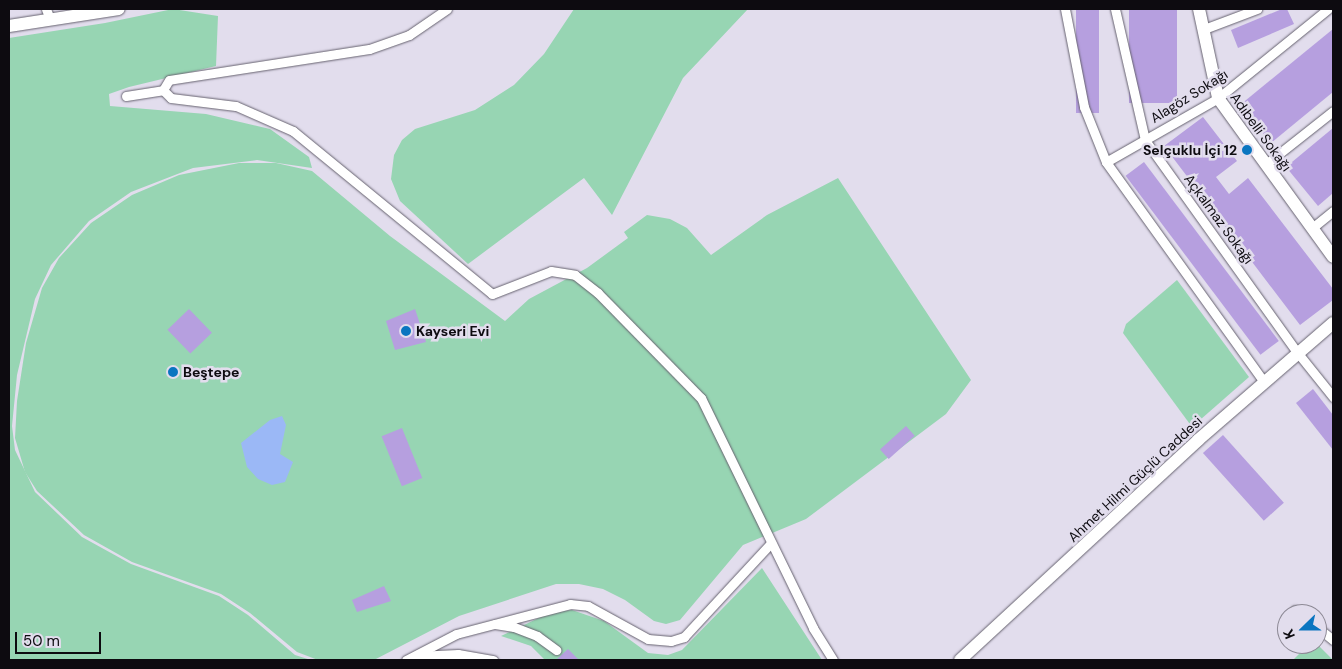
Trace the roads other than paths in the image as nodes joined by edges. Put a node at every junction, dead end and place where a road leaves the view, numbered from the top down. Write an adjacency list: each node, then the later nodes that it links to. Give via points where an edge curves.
1 (119, 9): 8 (street)
2 (447, 9): 11 (street, via 409,35 369,49 169,80)
3 (1065, 9): 16 (street, via 1084,107)
4 (1115, 9): 15 (street, Açkalmaz Sokağı)
5 (1200, 9): 10 (street, Adıbelli Sokağı)
6 (1256, 9): 10 (street)
7 (1328, 9): 13 (street, Alagöz Sokağı)
8 (48, 14): 9 (street)
9 (9, 26)
10 (1204, 29): 13 (street, Adıbelli Sokağı)
11 (163, 90): 12 (street); 25 (street, via 171,98 236,106 293,131 492,294 544,272 563,271 575,275 598,293 701,398)
12 (126, 96)
13 (1218, 98): 15 (street, Alagöz Sokağı); 17 (street, Adıbelli Sokağı)
14 (1333, 111): 17 (street)
15 (1145, 140): 16 (street, Alagöz Sokağı); 22 (street, Açkalmaz Sokağı)
16 (1106, 162): 23 (street)
17 (1266, 164): 19 (street, Adıbelli Sokağı)
18 (1333, 211): 19 (street)
19 (1312, 228): 20 (street, Adıbelli Sokağı)
20 (1333, 257)
21 (1333, 323): 22 (street, Ahmet Hilmi Güçlü Caddesi)
22 (1297, 352): 23 (street, Ahmet Hilmi Güçlü Caddesi); 24 (street, Açkalmaz Sokağı)
23 (1264, 382): 31 (street, Ahmet Hilmi Güçlü Caddesi)
24 (1333, 397)
25 (771, 543): 26 (street, via 684,637 671,641 648,639 588,606 570,604); 30 (street, via 813,628)
26 (491, 624): 27 (street, via 514,627 537,636); 28 (street, via 456,634)
27 (556, 650)
28 (410, 658): 29 (street, via 458,654)
29 (493, 660)
30 (833, 660)
31 (960, 660)

